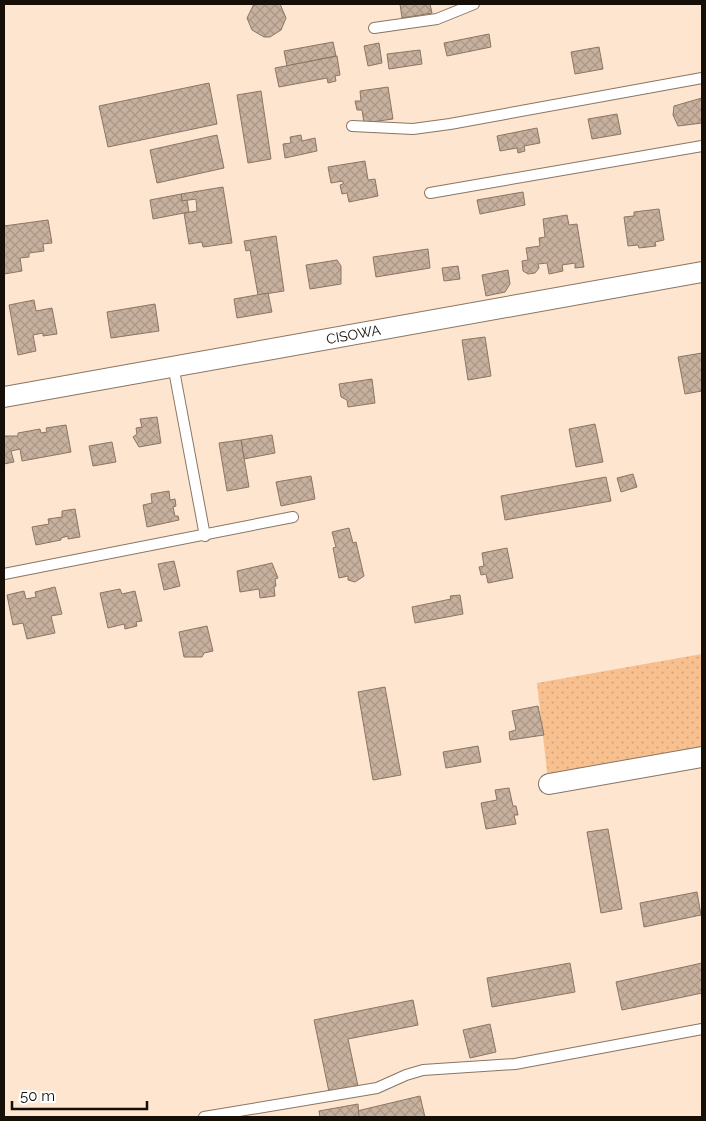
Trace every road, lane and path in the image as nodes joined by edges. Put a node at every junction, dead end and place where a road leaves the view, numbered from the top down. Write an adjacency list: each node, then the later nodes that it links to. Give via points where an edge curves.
1 (474, 4): 2 (lane, via 437,20)
2 (374, 28)
3 (702, 78): 4 (lane, via 450,124 413,128)
4 (352, 126)
5 (702, 146): 6 (lane)
6 (430, 193)
7 (702, 272): 8 (street, CISOWA)
8 (173, 366): 9 (street, CISOWA); 11 (lane)
9 (4, 397)
10 (292, 517): 11 (lane)
11 (204, 536): 12 (lane)
12 (4, 574)
13 (702, 757): 14 (street)
14 (549, 784)
15 (702, 1029): 16 (lane, via 515,1064 423,1070 377,1088)
16 (204, 1117)

